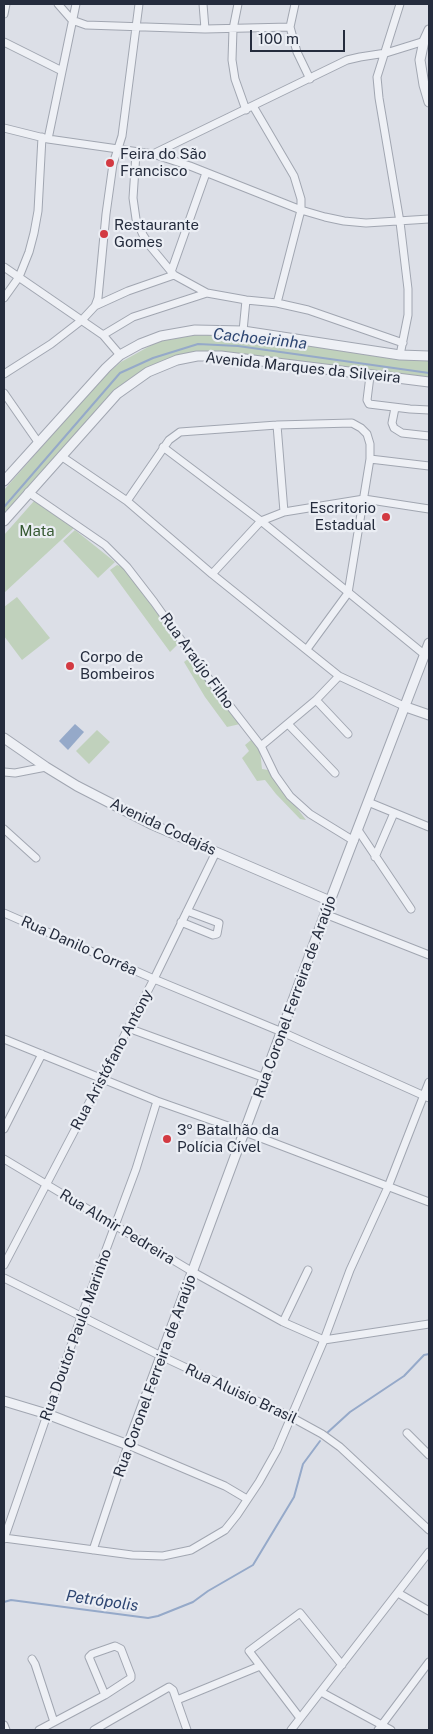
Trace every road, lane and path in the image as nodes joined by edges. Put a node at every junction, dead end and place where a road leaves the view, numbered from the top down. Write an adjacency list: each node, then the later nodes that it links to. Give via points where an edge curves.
1 (6, 4): 9 (street)
2 (58, 4): 10 (street)
3 (76, 4): 10 (street)
4 (140, 4): 11 (street)
5 (203, 4): 13 (street)
6 (238, 4): 14 (street)
7 (295, 4): 12 (street)
8 (400, 4): 18 (street)
9 (4, 14)
10 (72, 20): 11 (street, via 86,25); 19 (street)
11 (137, 26): 13 (street); 26 (street)
12 (290, 27): 14 (street); 20 (street)
13 (205, 29): 14 (street)
14 (233, 29): 23 (street, via 233,70)
15 (429, 30): 16 (street)
16 (426, 40): 18 (street); 21 (street, via 421,65)
17 (4, 42): 19 (street)
18 (386, 53): 20 (street, via 354,58); 32 (street, via 380,66 378,86)
19 (62, 71): 25 (street)
20 (310, 79): 22 (street)
21 (429, 102)
22 (253, 106): 23 (street); 30 (street, via 296,180)
23 (246, 110): 28 (street)
24 (4, 128): 25 (street)
25 (45, 138): 26 (street); 35 (street, via 38,212 29,252)
26 (118, 150): 27 (street); 40 (street, via 113,164 100,291)
27 (136, 152): 28 (street); 34 (street, via 133,198 136,220 143,235)
28 (153, 154): 29 (street)
29 (206, 173): 30 (street); 34 (street)
30 (301, 210): 32 (street, via 344,221); 39 (street)
31 (429, 219): 32 (street)
32 (400, 222): 44 (street, via 409,300)
33 (4, 267): 35 (street)
34 (172, 273): 36 (street); 40 (street)
35 (19, 277): 37 (street); 41 (street)
36 (207, 293): 38 (street); 43 (street, via 133,317)
37 (4, 298)
38 (246, 300): 39 (street); 42 (street)
39 (277, 303): 44 (street, via 308,310)
40 (95, 306): 41 (street)
41 (82, 320): 43 (street); 48 (street)
42 (243, 332): 45 (street, Avenida Marques da Silveira); 46 (street, Avenida Marques da Silveira, via 195,330 176,333 140,344)
43 (103, 335): 46 (street)
44 (403, 343): 45 (street)
45 (400, 355): 47 (street, Avenida Marques da Silveira)
46 (120, 356): 56 (street, Avenida Marques da Silveira)
47 (429, 356)
48 (4, 374)
49 (370, 376): 50 (street, Avenida Marques da Silveira); 52 (street, via 369,404); 58 (street, Avenida Marques da Silveira, via 221,356 177,360 148,372 117,394)
50 (429, 382)
51 (4, 392): 56 (street)
52 (395, 408): 53 (street); 55 (street, via 394,428)
53 (429, 410)
54 (277, 425): 57 (street, via 183,432 173,436); 59 (street, via 352,423 367,434); 66 (street)
55 (429, 436)
56 (38, 442): 61 (street, Avenida Marques da Silveira)
57 (163, 447): 64 (street); 68 (street)
58 (61, 456): 62 (street, Avenida Marques da Silveira); 64 (street)
59 (370, 459): 60 (street); 63 (street)
60 (429, 466)
61 (4, 481)
62 (28, 492): 67 (street, Avenida Marques da Silveira); 81 (street, Rua Araújo Filho, via 105,545 127,567)
63 (364, 499): 65 (street); 66 (street); 70 (street)
64 (127, 501): 69 (street)
65 (429, 509)
66 (284, 512): 68 (street)
67 (4, 521)
68 (261, 521): 69 (street); 70 (street)
69 (212, 574): 72 (street)
70 (348, 593): 72 (street); 73 (street)
71 (429, 642): 73 (street, Rua Coronel Ferreira de Araújo)
72 (307, 649): 74 (street)
73 (424, 655): 76 (street, Rua Coronel Ferreira de Araújo)
74 (339, 676): 75 (street); 76 (street)
75 (316, 700): 78 (street); 79 (street)
76 (406, 708): 77 (street); 85 (street, Rua Coronel Ferreira de Araújo)
77 (429, 715)
78 (288, 724): 81 (street); 84 (street)
79 (348, 734)
80 (4, 738): 82 (street, Avenida Codajás)
81 (261, 746): 90 (street, Rua Araújo Filho, via 290,796 310,814)
82 (46, 768): 83 (street); 91 (street, Avenida Codajás, via 153,825)
83 (4, 772)
84 (335, 773)
85 (368, 802): 86 (street); 89 (street, Rua Coronel Ferreira de Araújo)
86 (394, 813): 87 (street); 92 (street)
87 (429, 827)
88 (4, 829): 93 (street)
89 (358, 830): 90 (street, Rua Coronel Ferreira de Araújo); 92 (street)
90 (354, 841): 94 (street, Rua Coronel Ferreira de Araújo)
91 (216, 852): 94 (street, Avenida Codajás); 96 (street, Rua Aristófano Antony)
92 (375, 857): 95 (street)
93 (36, 858)
94 (330, 901): 98 (street, Rua Coronel Ferreira de Araújo)
95 (411, 909)
96 (187, 911): 99 (street, Rua Aristófano Antony); 99 (street, via 219,923 217,934)
97 (4, 913): 101 (street, Rua Danilo Corrêa)
98 (325, 914): 100 (street); 103 (street, Rua Coronel Ferreira de Araújo)
99 (181, 922): 101 (street, Rua Aristófano Antony)
100 (429, 954)
101 (154, 979): 102 (street, Rua Aristófano Antony); 103 (street, Rua Danilo Corrêa)
102 (128, 1028): 106 (street); 107 (street, Rua Aristófano Antony)
103 (282, 1032): 106 (street, Rua Coronel Ferreira de Araújo); 109 (street, Rua Danilo Corrêa)
104 (4, 1038): 105 (street)
105 (42, 1054): 107 (street); 111 (street)
106 (265, 1078): 112 (street, Rua Coronel Ferreira de Araújo)
107 (101, 1079): 110 (street); 114 (street, Rua Aristófano Antony)
108 (429, 1082): 109 (street)
109 (426, 1097): 115 (street)
110 (157, 1101): 112 (street); 117 (street, Rua Doutor Paulo Marinho)
111 (4, 1130)
112 (245, 1132): 115 (street); 120 (street, Rua Coronel Ferreira de Araújo)
113 (4, 1160): 114 (street, Rua Almir Pedreira)
114 (46, 1185): 117 (street, Rua Almir Pedreira); 118 (street, Rua Aristófano Antony)
115 (388, 1187): 116 (street); 125 (street, via 350,1270)
116 (429, 1202)
117 (115, 1225): 120 (street, Rua Almir Pedreira); 122 (street, Rua Doutor Paulo Marinho)
118 (4, 1265)
119 (308, 1270): 123 (street)
120 (193, 1272): 123 (street, Rua Almir Pedreira); 126 (street, Rua Coronel Ferreira de Araújo)
121 (4, 1278): 122 (street, Rua Aluisio Brasil)
122 (81, 1317): 126 (street, Rua Aluisio Brasil); 128 (street, Rua Doutor Paulo Marinho)
123 (284, 1322): 125 (street, Rua Almir Pedreira)
124 (429, 1324): 125 (street)
125 (324, 1340): 129 (street)
126 (161, 1356): 129 (street, Rua Aluisio Brasil); 131 (street, Rua Coronel Ferreira de Araújo)
127 (4, 1401): 128 (street)
128 (47, 1414): 131 (street); 135 (street, Rua Doutor Paulo Marinho)
129 (290, 1417): 133 (street, via 277,1450); 134 (street, Rua Aluisio Brasil, via 340,1447)
130 (407, 1433): 132 (street)
131 (128, 1445): 133 (street, via 225,1486); 136 (street, Rua Coronel Ferreira de Araújo)
132 (429, 1455)
133 (247, 1499): 136 (street, via 225,1530 186,1551 141,1556)
134 (429, 1530)
135 (4, 1539): 136 (street)
136 (93, 1550)
137 (429, 1552): 138 (street)
138 (398, 1593): 139 (street); 142 (street)
139 (429, 1610)
140 (32, 1658): 148 (street)
141 (429, 1662): 150 (street)
142 (342, 1665): 143 (street, via 298,1613 249,1651); 144 (street)
143 (260, 1666): 146 (street); 147 (street)
144 (321, 1692): 147 (street); 150 (street)
145 (105, 1695): 145 (street, via 89,1657 112,1646 118,1647 132,1675); 148 (street)
146 (176, 1700): 153 (street, via 169,1687); 154 (street)
147 (300, 1718): 155 (street)
148 (54, 1722): 152 (street)
149 (4, 1725): 151 (street)
150 (380, 1728): 156 (street)
151 (6, 1730)
152 (39, 1730)
153 (94, 1730)
154 (188, 1730)
155 (291, 1730)
156 (391, 1730)

